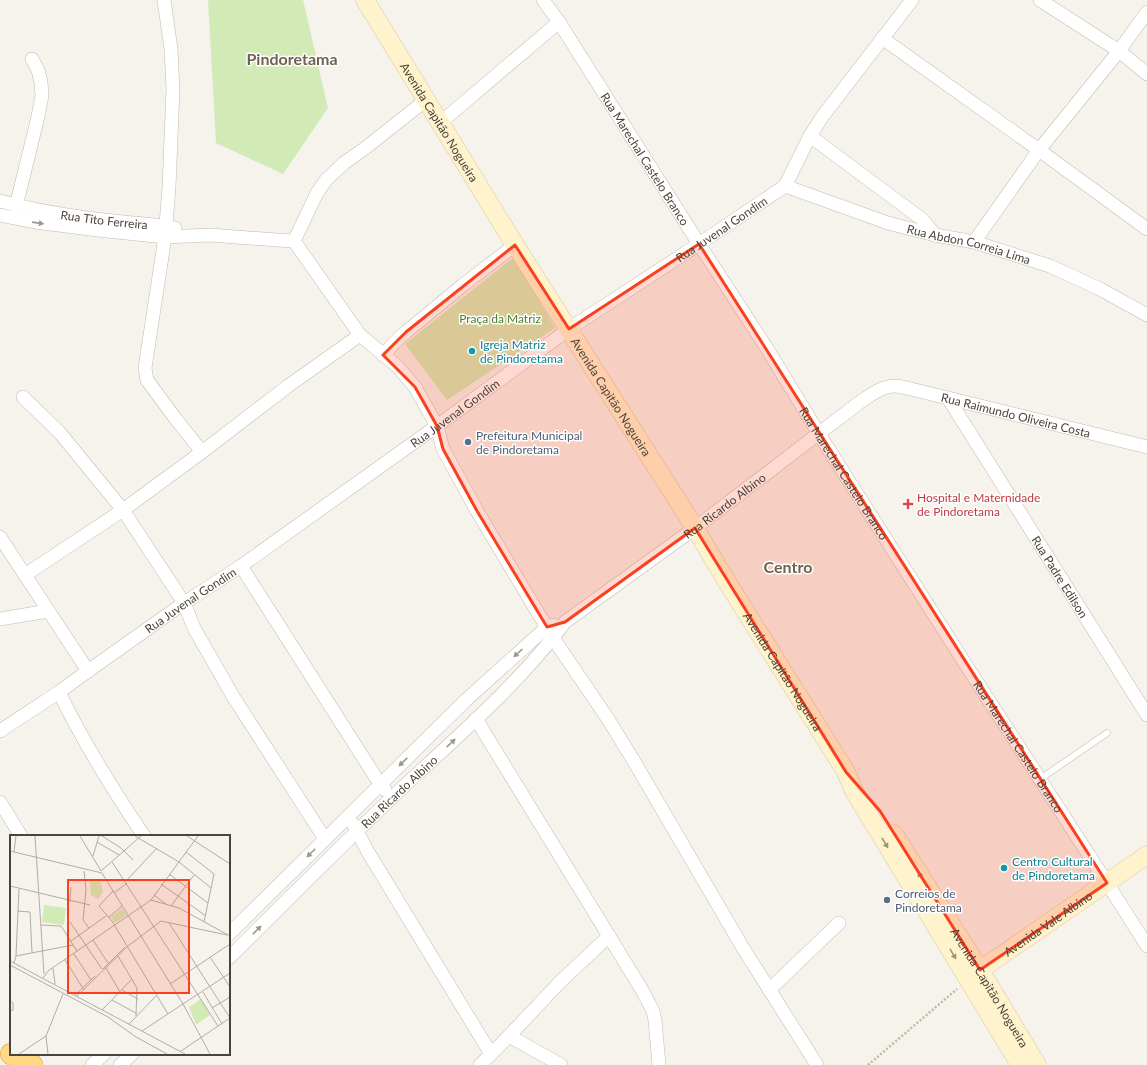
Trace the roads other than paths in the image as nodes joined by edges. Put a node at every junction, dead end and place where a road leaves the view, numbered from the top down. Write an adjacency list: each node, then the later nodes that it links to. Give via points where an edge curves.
1 (164, 0): 21 (street, via 171,49 173,89)
2 (365, 0): 12 (main road, Avenida Capitão Nogueira)
3 (912, 0): 8 (street, Rua Juvenal Gondim)
4 (1040, 0): 9 (street)
5 (546, 1): 7 (street, Rua Marechal Castelo Branco)
6 (1147, 12): 9 (street)
7 (559, 22): 13 (street); 25 (street, Rua Marechal Castelo Branco)
8 (882, 38): 14 (street, Rua Juvenal Gondim); 15 (street)
9 (1119, 51): 11 (street); 15 (street)
10 (32, 59): 18 (street, via 38,70 42,96)
11 (1147, 74)
12 (426, 100): 13 (main road, Avenida Capitão Nogueira); 23 (street, via 344,163 326,180)
13 (440, 123): 26 (main road, Avenida Capitão Nogueira)
14 (810, 136): 16 (street, Rua Juvenal Gondim); 22 (street, via 923,220)
15 (1039, 150): 20 (street); 24 (street)
16 (785, 186): 22 (street, Rua Abdon Correia Lima, via 888,223); 25 (street, Rua Juvenal Gondim)
17 (0, 201): 18 (street, Rua Tito Ferreira)
18 (16, 206): 21 (street, Rua Tito Ferreira)
19 (0, 215): 21 (street, Rua Tito Ferreira, one-way to 21, via 98,230)
20 (1147, 229)
21 (166, 231): 23 (street, Rua Tito Ferreira); 37 (street, via 145,374)
22 (935, 235): 24 (street, Rua Abdon Correia Lima)
23 (294, 241): 29 (street)
24 (974, 242): 27 (street, Rua Abdon Correia Lima, via 1050,266 1100,289)
25 (699, 244): 28 (street, Rua Juvenal Gondim); 35 (street, Rua Marechal Castelo Branco)
26 (515, 245): 28 (main road, Avenida Capitão Nogueira); 30 (street, via 406,332)
27 (1147, 315)
28 (569, 329): 34 (street, Rua Juvenal Gondim); 39 (main road, Avenida Capitão Nogueira)
29 (360, 335): 30 (street); 37 (street)
30 (384, 355): 34 (street, via 415,387)
31 (884, 388): 33 (street, Rua Raimundo Oliveira Costa, via 896,386); 35 (street, Rua Ricardo Albino, via 860,402)
32 (23, 397): 38 (street, via 60,433)
33 (948, 398): 36 (street, Rua Raimundo Oliveira Costa); 49 (street, Rua Padre Edilson)
34 (437, 426): 41 (street, Rua Juvenal Gondim); 46 (street, via 443,449 477,511)
35 (819, 434): 39 (street, Rua Ricardo Albino); 53 (street, Rua Marechal Castelo Branco)
36 (1147, 447)
37 (202, 452): 38 (street)
38 (123, 510): 42 (street); 43 (street)
39 (695, 528): 46 (street, Rua Ricardo Albino); 71 (main road, Avenida Capitão Nogueira, via 846,772 870,819)
40 (0, 537): 42 (street)
41 (241, 566): 43 (street, Rua Juvenal Gondim); 54 (street)
42 (25, 575): 44 (street)
43 (184, 603): 47 (street, Rua Juvenal Gondim); 61 (street, via 194,628 234,698)
44 (48, 611): 45 (street); 47 (street)
45 (0, 619)
46 (550, 632): 50 (street, Rua Ricardo Albino, via 510,686); 54 (street, Rua Ricardo Albino, one-way to 54, via 466,700); 72 (street, via 635,763)
47 (88, 671): 48 (street, Rua Juvenal Gondim)
48 (59, 692): 51 (street, Rua Juvenal Gondim); 60 (street, via 117,796)
49 (1147, 715)
50 (476, 719): 55 (street, Rua Ricardo Albino, one-way to 50); 68 (street)
51 (0, 731)
52 (1107, 733): 53 (lane)
53 (1040, 779): 63 (street, Rua Marechal Castelo Branco)
54 (380, 784): 55 (street); 57 (street, Rua Ricardo Albino)
55 (392, 798): 58 (street, Rua Ricardo Albino)
56 (0, 802): 59 (street)
57 (349, 816): 58 (street); 61 (street, Rua Ricardo Albino)
58 (357, 831): 65 (street, Rua Ricardo Albino); 76 (street)
59 (20, 835)
60 (143, 835)
61 (325, 839): 64 (street, Rua Ricardo Albino, one-way to 64)
62 (1147, 855): 63 (main road, Avenida Vale Albino)
63 (1108, 883): 69 (street, Rua Marechal Castelo Branco); 71 (main road, Avenida Vale Albino)
64 (277, 887): 65 (street); 67 (street, Rua Ricardo Albino)
65 (290, 898): 70 (street, Rua Ricardo Albino, one-way to 65)
66 (839, 923): 72 (street)
67 (230, 933)
68 (609, 936): 73 (street, via 560,982); 85 (street, via 652,1011 657,1030)
69 (1147, 946)
70 (230, 957)
71 (974, 975): 87 (main road, Avenida Capitão Nogueira); 88 (main road, Avenida Capitão Nogueira)
72 (769, 990): 86 (street)
73 (510, 1036): 76 (street); 84 (street)
74 (0, 1048): 75 (highway)
75 (10, 1053)
76 (491, 1054): 83 (street)
77 (13, 1055): 80 (highway)
78 (103, 1055): 81 (street)
79 (131, 1055): 82 (street)
80 (32, 1065)
81 (92, 1065)
82 (120, 1065)
83 (480, 1065)
84 (561, 1065)
85 (659, 1065)
86 (817, 1065)
87 (1020, 1065)
88 (1037, 1065)

